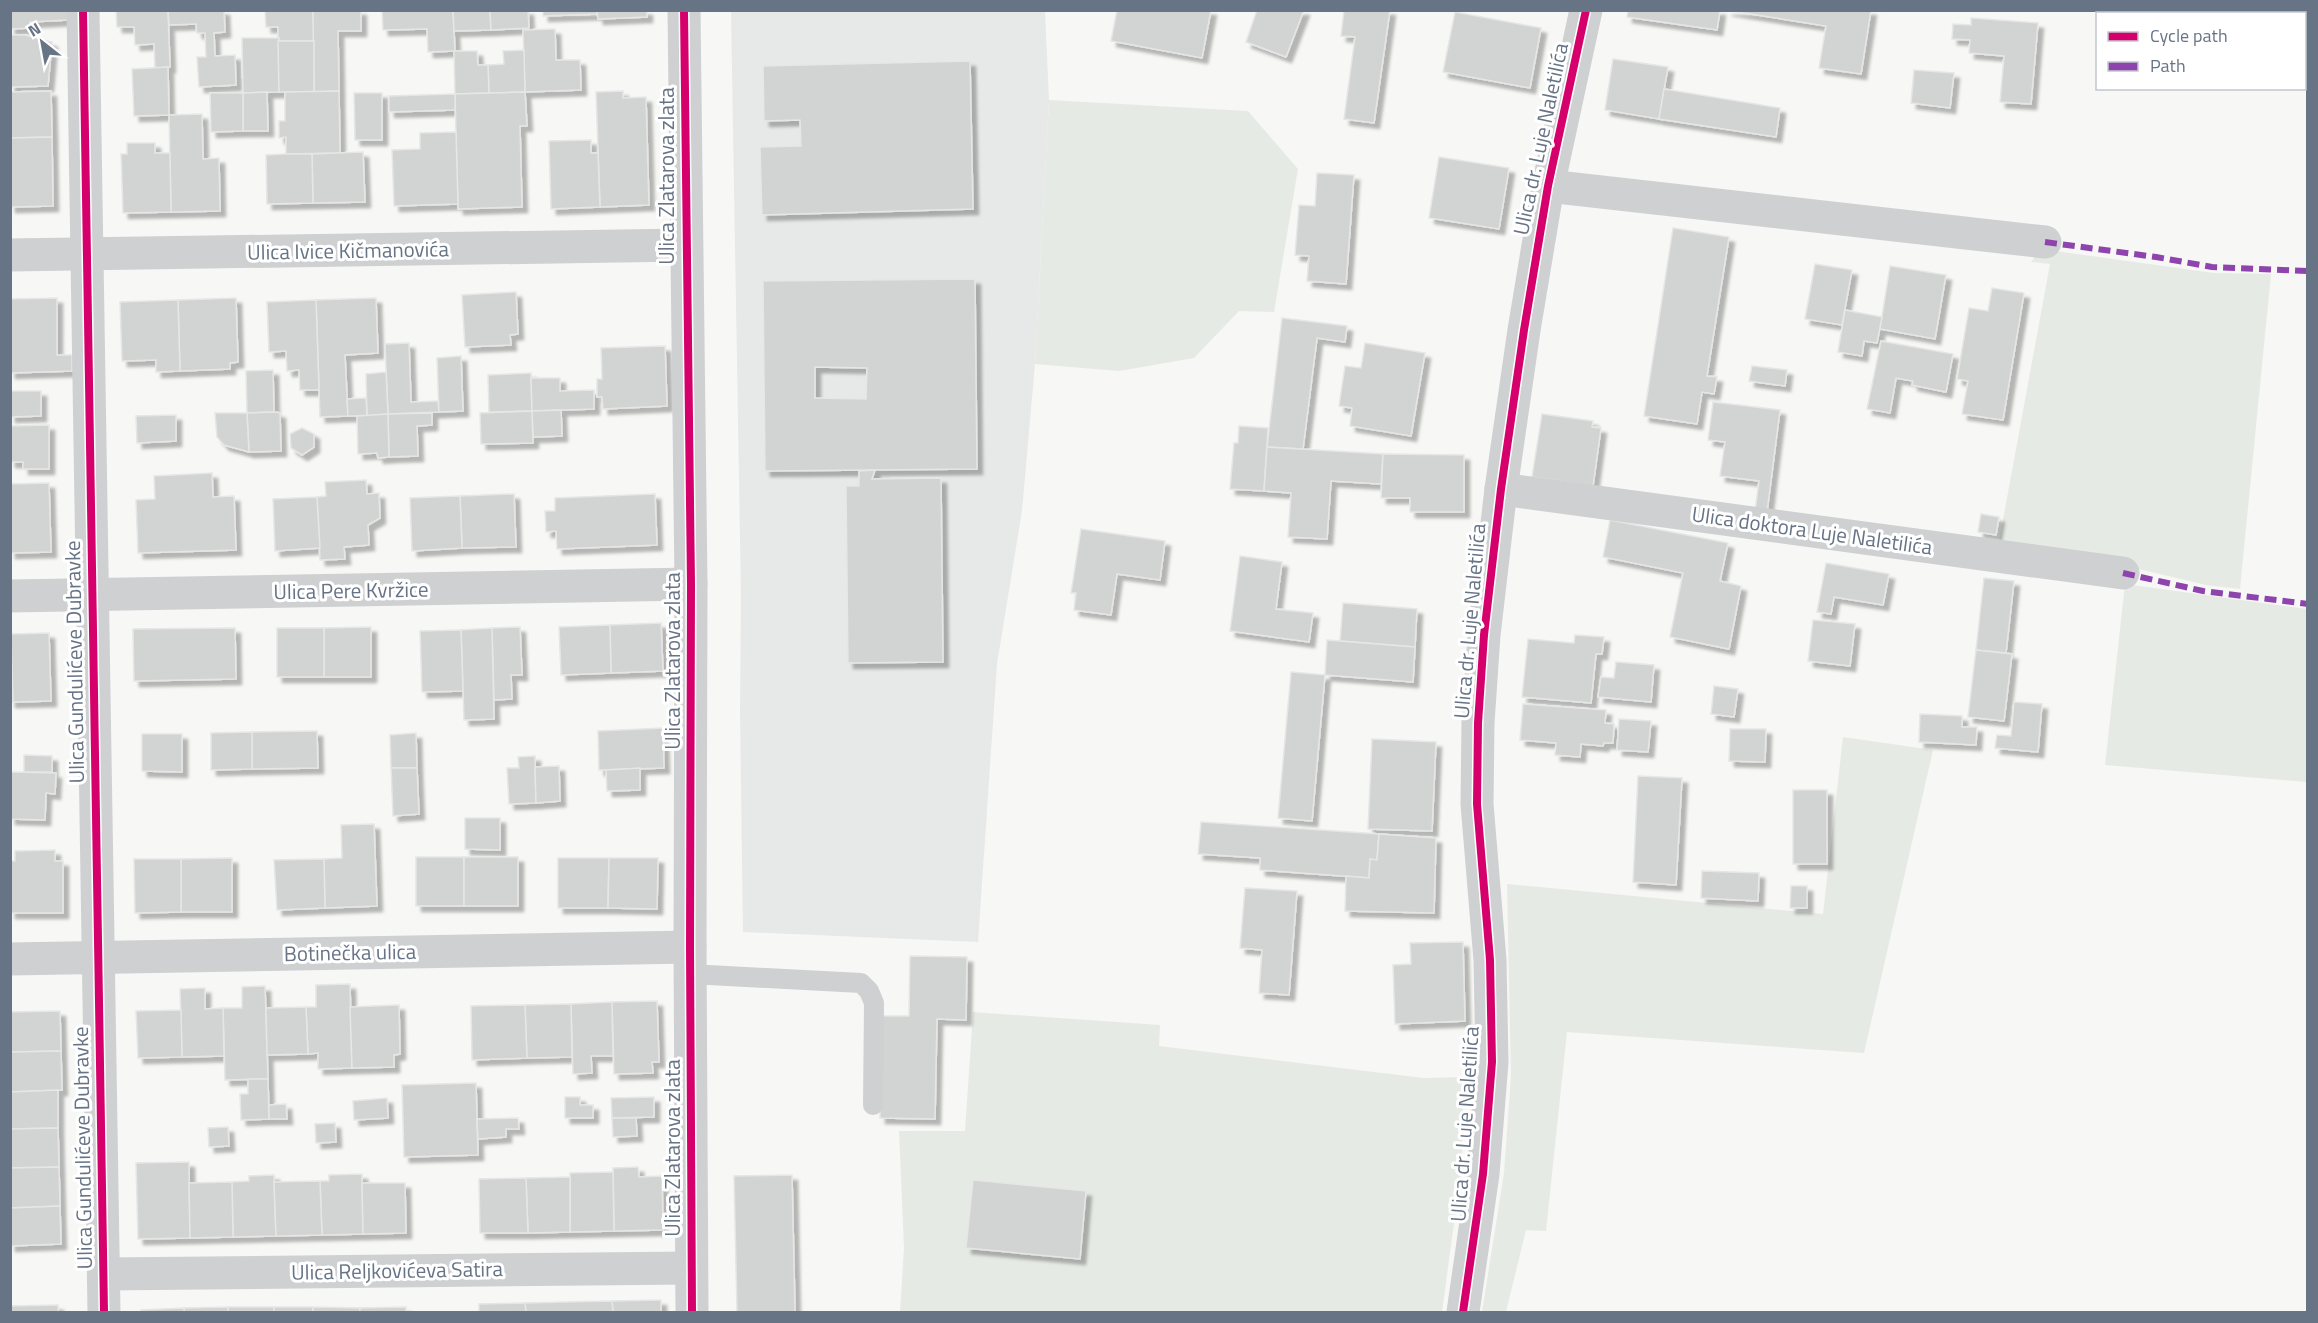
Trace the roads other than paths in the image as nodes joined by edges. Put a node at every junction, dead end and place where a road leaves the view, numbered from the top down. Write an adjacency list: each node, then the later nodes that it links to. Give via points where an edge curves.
1 (84, 10): 8 (street, Ulica Gundulićeve Dubravke)
2 (684, 10): 6 (street, Ulica Zlatarova zlata)
3 (1586, 10): 4 (street, Ulica dr. Luje Naletilića)
4 (1548, 186): 5 (street); 9 (street, Ulica dr. Luje Naletilića)
5 (2045, 242)
6 (686, 245): 8 (street, Ulica Ivice Kičmanovića); 11 (street, Ulica Zlatarova zlata)
7 (10, 255): 8 (street, Ulica Ivice Kičmanovića)
8 (86, 255): 13 (street, Ulica Gundulićeve Dubravke)
9 (1501, 489): 10 (street, Ulica doktora Luje Naletilića); 22 (street, Ulica dr. Luje Naletilića, via 1478,723 1477,804 1490,960 1492,1062 1483,1174)
10 (2123, 573)
11 (691, 584): 13 (street, Ulica Pere Kvržice); 16 (street, Ulica Zlatarova zlata)
12 (10, 596): 13 (street, Ulica Pere Kvržice)
13 (92, 596): 14 (street, Ulica Gundulićeve Dubravke)
14 (98, 957): 15 (street, Botinečka ulica); 16 (street, Botinečka ulica); 19 (street, Ulica Gundulićeve Dubravke)
15 (10, 958)
16 (690, 960): 17 (lane, via 861,983 874,1003); 18 (street, Ulica Zlatarova zlata)
17 (873, 1105)
18 (691, 1268): 19 (street, Ulica Reljkovićeva Satira); 21 (street, Ulica Zlatarova zlata)
19 (104, 1274): 20 (street, Ulica Gundulićeve Dubravke)
20 (104, 1312)
21 (692, 1312)
22 (1463, 1312)

